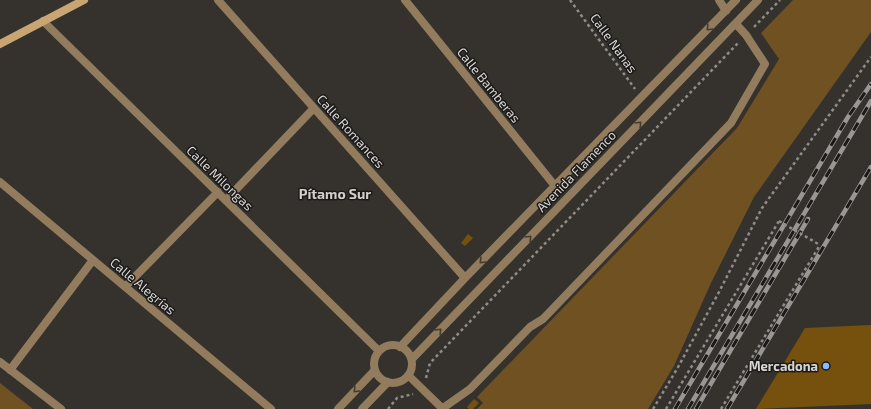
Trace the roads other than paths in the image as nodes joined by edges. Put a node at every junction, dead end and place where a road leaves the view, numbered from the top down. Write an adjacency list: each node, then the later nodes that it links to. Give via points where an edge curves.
1 (84, 0): 7 (street)
2 (218, 0): 12 (street, Calle Romances)
3 (405, 0): 14 (street, Calle Bamberas)
4 (719, 0): 8 (street)
5 (736, 0): 8 (street, Avenida Flamenco)
6 (758, 0): 10 (street, Avenida Flamenco)
7 (70, 3): 9 (street)
8 (726, 11): 14 (street, Avenida Flamenco, one-way to 14)
9 (43, 21): 11 (street); 15 (street, Calle Milongas)
10 (736, 24): 22 (street, Avenida Flamenco, one-way to 10); 32 (street, via 766,64 731,123 543,319 530,327 470,389)
11 (0, 44)
12 (314, 108): 16 (street); 18 (street, Calle Romances)
13 (0, 182): 17 (street, Calle Alegrías)
14 (555, 186): 18 (street, Avenida Flamenco, one-way to 18)
15 (218, 192): 16 (street, Calle Milongas); 19 (street)
16 (226, 200): 21 (street, Calle Milongas)
17 (93, 260): 19 (street, Calle Alegrías); 24 (street)
18 (465, 278): 20 (street, Avenida Flamenco)
19 (125, 287): 29 (street, Calle Alegrías)
20 (400, 347): 21 (street, via 389,346); 22 (street, via 406,350)
21 (379, 351): 25 (street, via 375,360)
22 (412, 359): 26 (street)
23 (0, 362): 24 (street)
24 (10, 370): 28 (street)
25 (375, 370): 27 (street, via 378,376); 30 (street, one-way to 30)
26 (409, 376): 27 (street, via 399,382); 32 (street)
27 (388, 382): 31 (street)
28 (61, 409)
29 (271, 409)
30 (338, 409)
31 (362, 409)
32 (443, 409)

